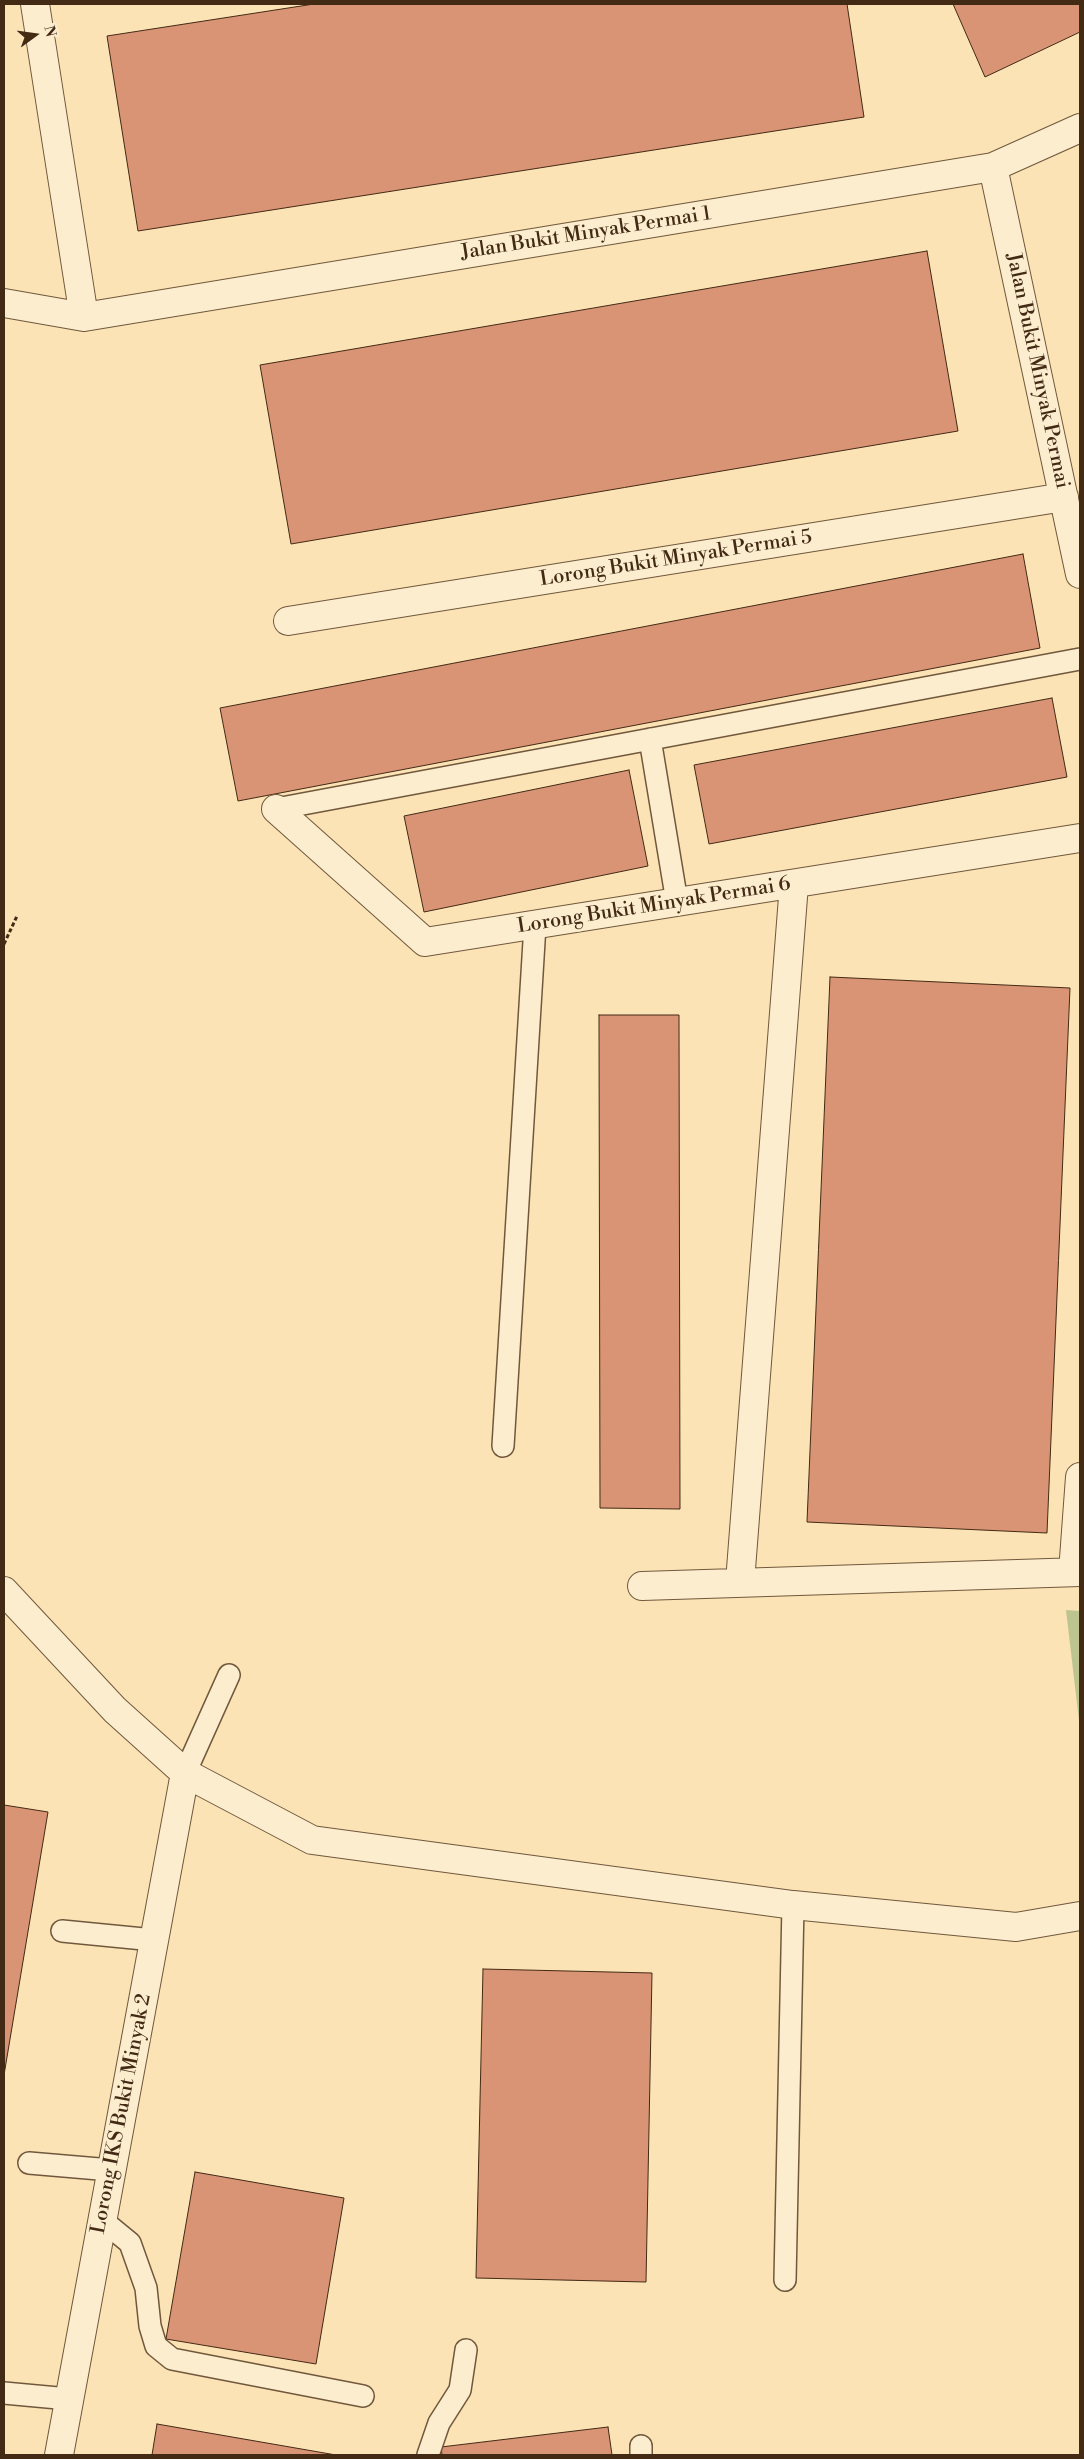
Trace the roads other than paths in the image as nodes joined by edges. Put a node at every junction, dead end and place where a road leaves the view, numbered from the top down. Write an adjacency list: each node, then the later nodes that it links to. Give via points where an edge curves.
1 (35, 4): 5 (street)
2 (1080, 128): 3 (street, Jalan Bukit Minyak Permai 1)
3 (993, 167): 5 (street, Jalan Bukit Minyak Permai 1); 6 (street, Jalan Bukit Minyak Permai)
4 (4, 303): 5 (street, Jalan Bukit Minyak Permai 1)
5 (84, 317)
6 (1064, 497): 7 (street, Jalan Bukit Minyak Permai); 8 (street, Lorong Bukit Minyak Permai 5)
7 (1080, 574)
8 (288, 621)
9 (1080, 658): 10 (lane)
10 (650, 739): 11 (lane); 14 (lane)
11 (276, 809): 15 (street, Lorong Bukit Minyak Permai 6, via 425,942)
12 (1080, 838): 13 (street, Lorong Bukit Minyak Permai 6)
13 (794, 884): 14 (street, Lorong Bukit Minyak Permai 6); 19 (street)
14 (677, 902): 15 (street, Lorong Bukit Minyak Permai 6)
15 (534, 925): 16 (lane)
16 (503, 1446)
17 (1080, 1478): 18 (street)
18 (1077, 1572): 19 (street)
19 (740, 1582): 20 (street)
20 (642, 1586)
21 (4, 1591): 23 (street, via 115,1710)
22 (229, 1675): 23 (lane)
23 (184, 1773): 24 (street, via 312,1840); 27 (street, Lorong IKS Bukit Minyak 2)
24 (793, 1905): 25 (street, via 1016,1926); 31 (lane)
25 (1080, 1916)
26 (62, 1931): 27 (lane, via 98,1932)
27 (154, 1940): 29 (street, Lorong IKS Bukit Minyak 2)
28 (29, 2162): 29 (lane)
29 (111, 2170): 30 (street, Lorong IKS Bukit Minyak 2)
30 (102, 2220): 34 (lane, via 130,2244 146,2288 150,2326 156,2346 172,2359); 35 (street, Lorong IKS Bukit Minyak 2)
31 (785, 2280)
32 (466, 2350): 37 (lane, via 460,2390 439,2423)
33 (4, 2393): 35 (lane)
34 (363, 2396)
35 (69, 2399): 36 (street, Lorong IKS Bukit Minyak 2)
36 (59, 2455)
37 (428, 2455)

